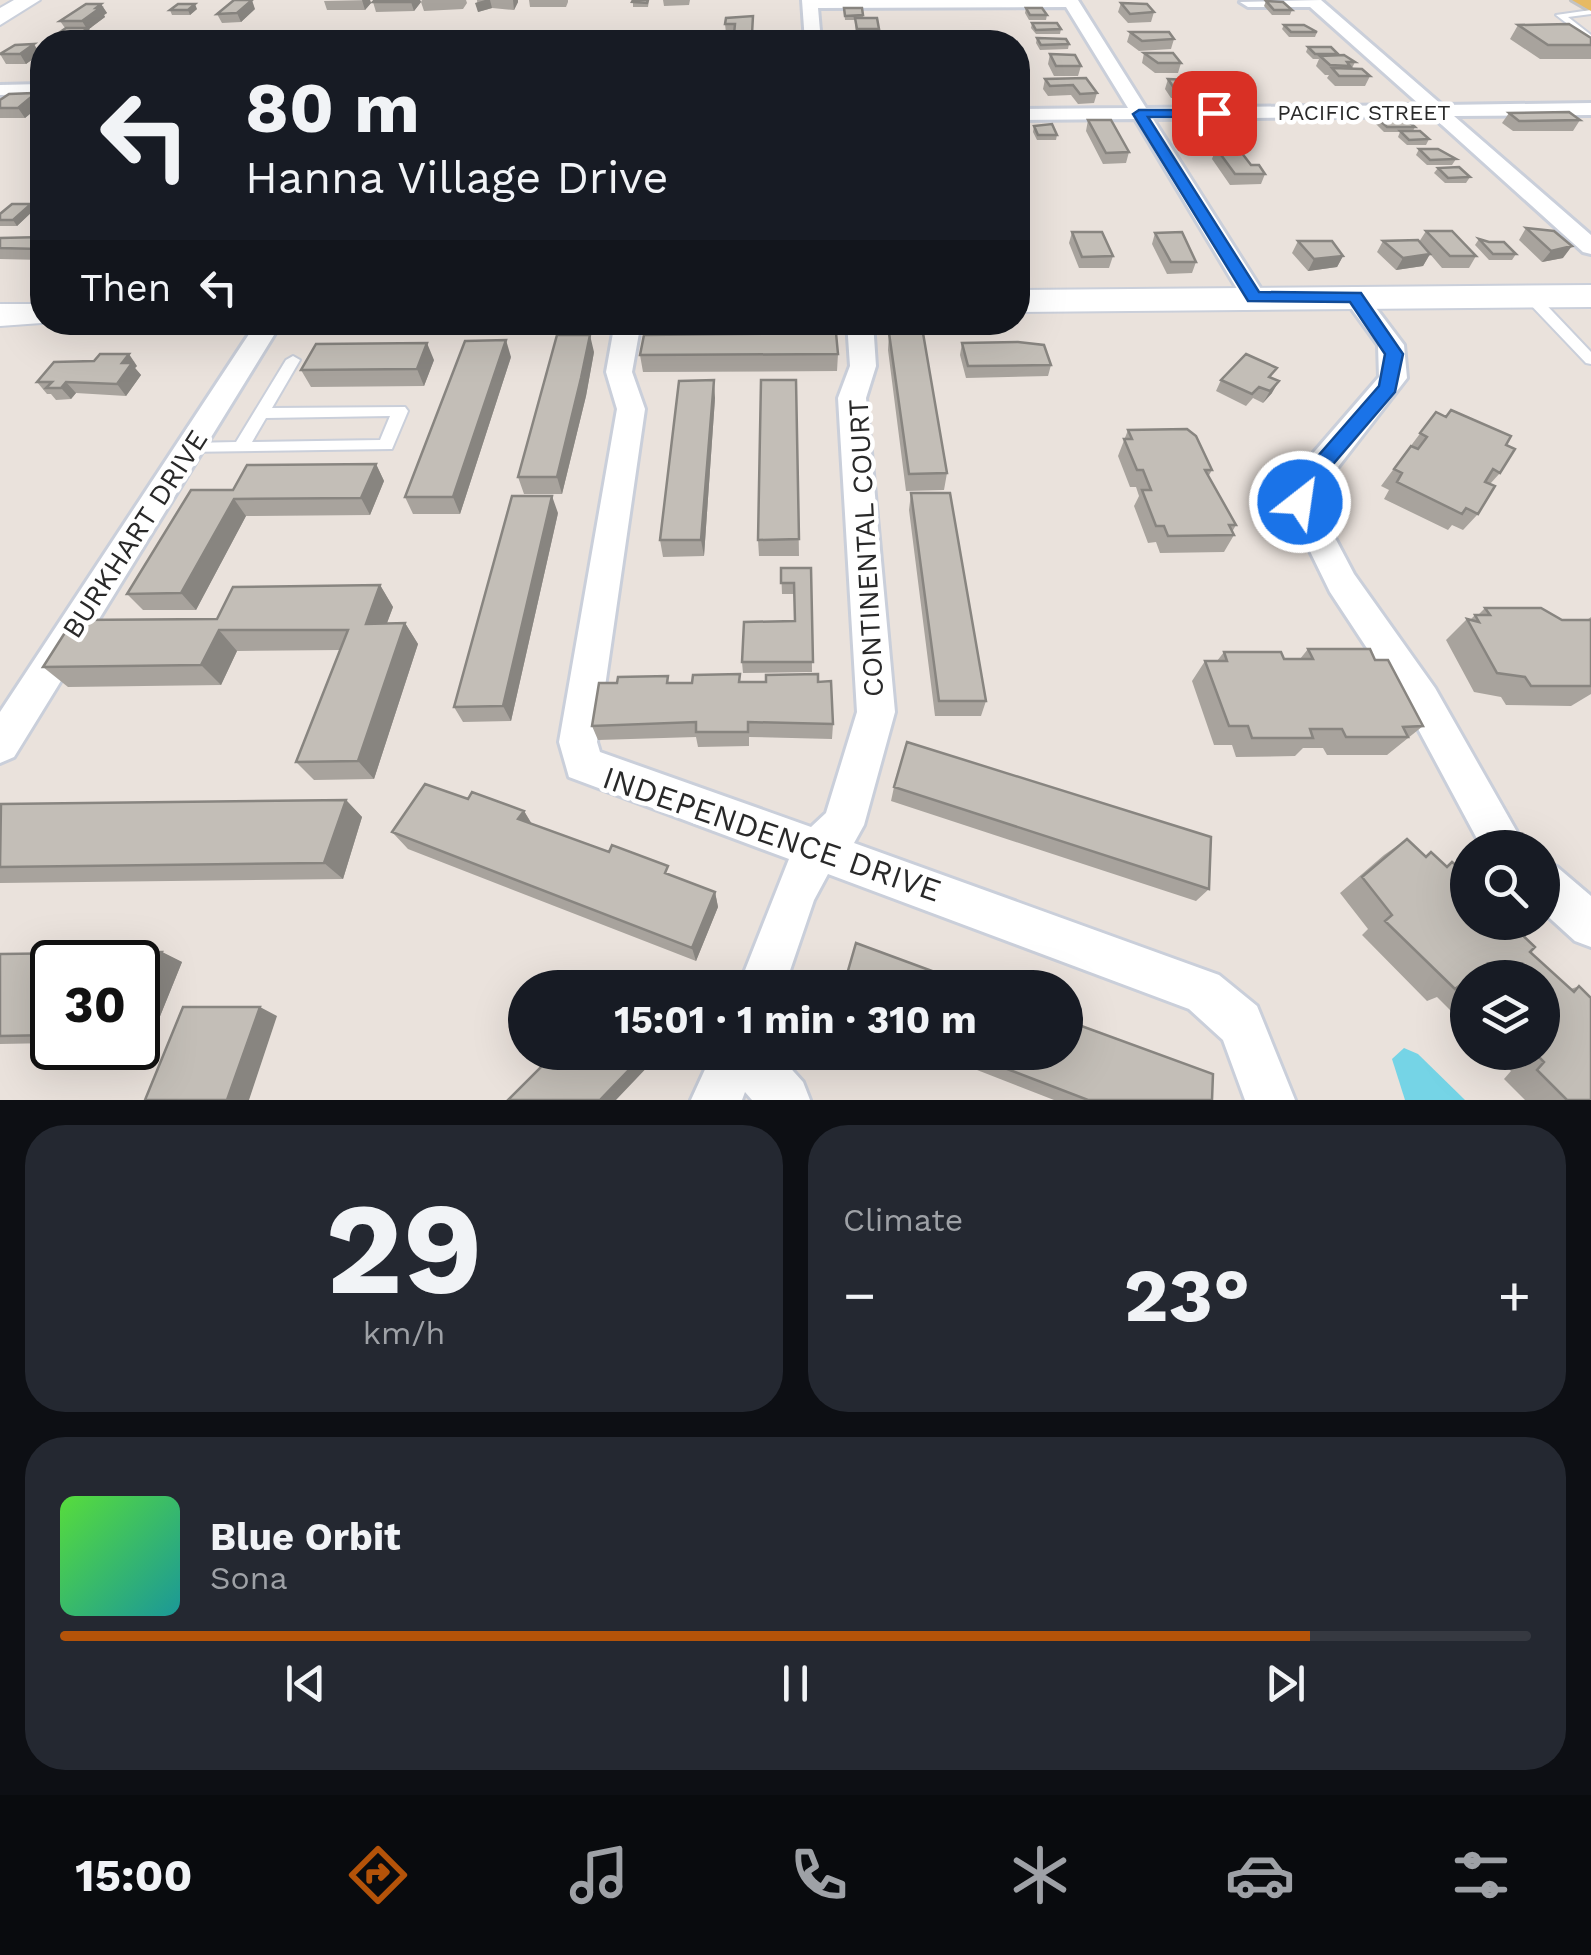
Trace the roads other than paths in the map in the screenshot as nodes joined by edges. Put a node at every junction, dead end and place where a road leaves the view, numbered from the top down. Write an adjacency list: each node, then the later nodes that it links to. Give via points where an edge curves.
1 (29, 0): 9 (main road)
2 (1584, 0): 7 (main road)
3 (1071, 1): 5 (street); 16 (street)
4 (1313, 1): 6 (street); 15 (street)
5 (810, 2): 10 (street)
6 (1248, 2)
7 (1591, 4)
8 (1591, 12): 11 (lane, via 1560,15)
9 (0, 18)
10 (812, 30)
11 (1591, 39)
12 (30, 89): 13 (street)
13 (0, 90)
14 (1591, 109): 15 (street, PACIFIC STREET)
15 (1438, 111): 16 (street, PACIFIC STREET); 18 (street)
16 (1139, 114): 17 (street, PACIFIC STREET); 22 (street)
17 (1030, 115)
18 (1591, 247)
19 (1355, 296): 20 (main road); 22 (main road); 35 (street, via 1390,345 1393,378 1300,488 1299,498 1342,583 1407,676)
20 (1530, 296): 21 (main road); 30 (lane)
21 (1591, 296)
22 (1254, 297): 23 (main road)
23 (1030, 301)
24 (0, 315): 25 (main road)
25 (30, 315)
26 (262, 335): 33 (street, BURKHART DRIVE)
27 (626, 335): 36 (street, INDEPENDENCE DRIVE, via 619,372 631,409 580,760 588,769)
28 (861, 335): 36 (street, CONTINENTAL COURT, via 863,366 852,398 876,712 843,825)
29 (293, 360): 31 (lane)
30 (1591, 360)
31 (261, 413): 32 (lane); 32 (lane, via 400,412 386,444)
32 (240, 447): 33 (lane)
33 (190, 448): 34 (street, BURKHART DRIVE)
34 (0, 746)
35 (1495, 830)
36 (820, 848): 39 (street, CONTINENTAL COURT, via 795,891); 44 (street, INDEPENDENCE DRIVE, via 1216,997 1247,1030)
37 (1560, 898): 38 (street)
38 (1591, 925)
39 (768, 970)
40 (732, 1070): 42 (street)
41 (758, 1070): 43 (street)
42 (716, 1100)
43 (785, 1100)
44 (1270, 1100)

